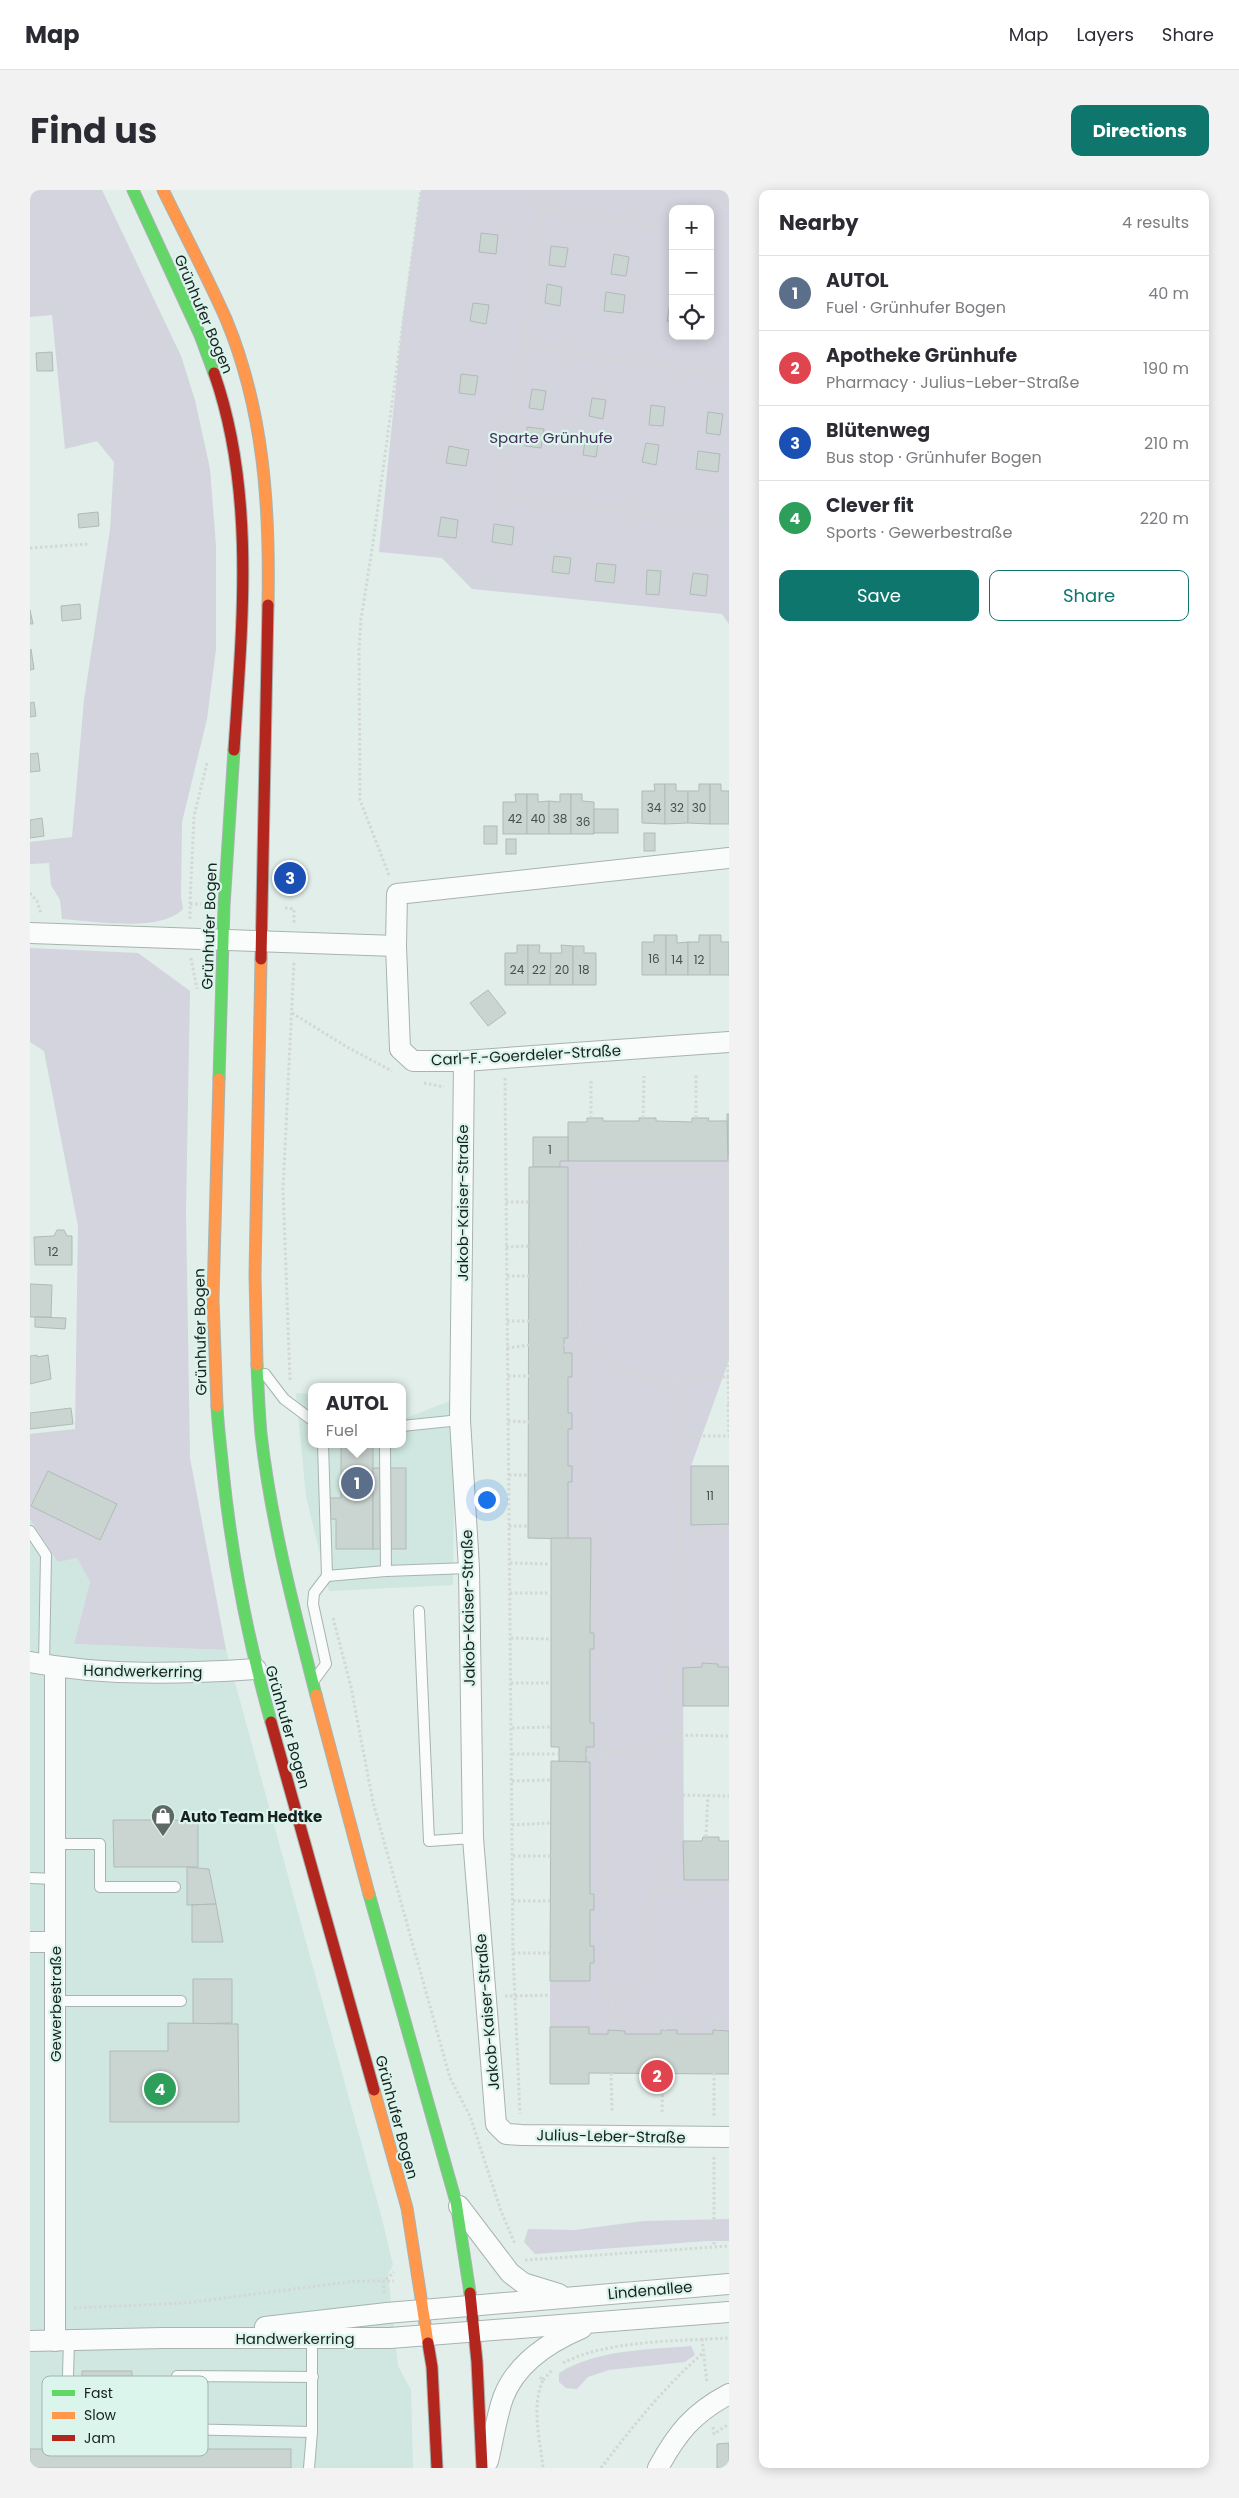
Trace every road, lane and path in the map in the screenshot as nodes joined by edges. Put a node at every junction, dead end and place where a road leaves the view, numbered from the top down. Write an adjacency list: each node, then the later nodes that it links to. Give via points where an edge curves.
1 (133, 190): 20 (main road, Grünhufer Bogen, via 200,335 219,388 239,495 242,548 239,670)
2 (163, 190): 18 (main road, Grünhufer Bogen, via 226,320 241,362 254,409 266,490 269,568)
3 (421, 190): 16 (path, via 360,619 360,800)
4 (545, 190): 5 (path)
5 (542, 209): 6 (path); 9 (path)
6 (669, 228)
7 (714, 235): 8 (path)
8 (729, 237)
9 (523, 345): 10 (path); 11 (path, via 501,496)
10 (729, 375)
11 (729, 523)
12 (88, 544): 13 (path)
13 (30, 548)
14 (208, 760): 17 (path, via 194,816)
15 (729, 858): 16 (street)
16 (397, 894): 23 (street, Carl-F.-Goerdeler-Straße)
17 (190, 904)
18 (262, 907): 21 (main road, Grünhufer Bogen); 22 (path, via 294,909)
19 (30, 934): 20 (street)
20 (222, 941): 21 (street); 88 (main road, Grünhufer Bogen, via 214,1367 232,1549)
21 (260, 942): 22 (street); 52 (main road, Grünhufer Bogen, via 255,1275)
22 (302, 943): 23 (street); 24 (path)
23 (396, 946): 27 (street, Carl-F.-Goerdeler-Straße, via 400,1049 413,1061)
24 (291, 1013): 28 (path, via 347,1048); 57 (path, via 283,1189 291,1390)
25 (729, 1042): 26 (street, Carl-F.-Goerdeler-Straße)
26 (504, 1057): 27 (street, Carl-F.-Goerdeler-Straße); 38 (path)
27 (464, 1061): 33 (street, Jakob-Kaiser-Straße)
28 (395, 1072)
29 (696, 1073): 36 (path)
30 (644, 1076): 35 (path)
31 (590, 1081): 34 (path)
32 (421, 1082): 33 (path, via 440,1088)
33 (463, 1087): 60 (street, Jakob-Kaiser-Straße)
34 (591, 1118)
35 (643, 1118)
36 (696, 1118)
37 (728, 1170): 45 (path, via 728,1219 724,1244); 51 (path, via 581,1168 580,1342)
38 (506, 1202): 39 (path); 41 (path)
39 (529, 1202)
40 (529, 1246): 41 (path)
41 (506, 1247): 43 (path)
42 (729, 1271): 45 (path)
43 (507, 1276): 44 (path); 46 (path)
44 (529, 1276)
45 (727, 1285): 56 (path)
46 (507, 1321): 47 (path); 50 (path)
47 (529, 1322)
48 (529, 1345): 50 (path)
49 (564, 1345): 51 (path)
50 (508, 1348): 53 (path)
51 (585, 1349): 55 (path, via 631,1374); 96 (path, via 586,1520 606,1553)
52 (257, 1363): 57 (lane); 89 (main road, Grünhufer Bogen, via 261,1433 269,1488)
53 (508, 1376): 54 (path); 61 (path)
54 (529, 1376)
55 (677, 1378): 56 (path); 64 (path)
56 (728, 1378): 58 (path)
57 (284, 1399): 59 (lane)
58 (729, 1404): 64 (path, via 729,1436)
59 (308, 1417)
60 (460, 1420): 63 (lane); 76 (street, Jakob-Kaiser-Straße)
61 (508, 1421): 62 (path); 67 (path)
62 (529, 1422)
63 (406, 1426)
64 (678, 1436): 72 (path)
65 (323, 1448): 78 (lane)
66 (385, 1448): 77 (lane)
67 (509, 1475): 68 (path); 69 (path)
68 (528, 1475)
69 (509, 1526): 70 (path); 74 (path)
70 (528, 1526)
71 (30, 1531): 87 (lane, via 46,1555)
72 (680, 1531): 73 (path); 86 (path, via 680,1626)
73 (729, 1532)
74 (510, 1563): 75 (path); 80 (path)
75 (551, 1564)
76 (469, 1568): 77 (lane); 108 (street, Jakob-Kaiser-Straße)
77 (386, 1571): 78 (lane)
78 (326, 1576): 79 (lane)
79 (316, 1589): 89 (lane, via 313,1604 326,1664); 147 (path, via 329,1607 335,1623 373,1802 450,2078 470,2116)
80 (510, 1593): 81 (path); 83 (path)
81 (551, 1593)
82 (419, 1611): 108 (lane, via 429,1841)
83 (511, 1638): 84 (path); 90 (path)
84 (551, 1639)
85 (729, 1656): 86 (path)
86 (671, 1657): 94 (path, via 666,1677)
87 (43, 1664): 88 (street, Handwerkerring, via 88,1671); 109 (street, Gewerbestraße)
88 (256, 1669): 148 (main road, Grünhufer Bogen, via 407,2208)
89 (313, 1683): 144 (main road, Grünhufer Bogen)
90 (511, 1683): 91 (path); 93 (path)
91 (551, 1683)
92 (551, 1727): 93 (path)
93 (512, 1728): 97 (path)
94 (679, 1736): 95 (path); 96 (path); 102 (path)
95 (729, 1736)
96 (606, 1752): 99 (path); 123 (path)
97 (512, 1754): 98 (path); 101 (path)
98 (559, 1754)
99 (586, 1754)
100 (551, 1780): 101 (path)
101 (512, 1781): 106 (path)
102 (678, 1795): 103 (path); 115 (path, via 675,1850)
103 (708, 1795): 104 (path); 107 (path)
104 (729, 1796)
105 (551, 1824): 106 (path)
106 (512, 1825): 110 (path)
107 (706, 1837)
108 (473, 1838): 126 (street, Jakob-Kaiser-Straße)
109 (55, 1844): 113 (street, Gewerbestraße); 114 (lane, via 100,1844 100,1888)
110 (513, 1856): 111 (path); 117 (path)
111 (550, 1856)
112 (30, 1878): 113 (lane)
113 (55, 1879): 120 (street, Gewerbestraße)
114 (175, 1887)
115 (654, 1890): 116 (path); 124 (path, via 651,1899 651,1964 645,1980 632,1991)
116 (729, 1890)
117 (513, 1901): 118 (path); 121 (path)
118 (550, 1901)
119 (30, 1942): 120 (street)
120 (55, 1942): 127 (street, Gewerbestraße)
121 (513, 1953): 122 (path); 125 (path)
122 (550, 1953)
123 (605, 1995): 124 (path); 125 (path)
124 (612, 1995): 129 (path)
125 (514, 1996): 126 (path); 142 (path)
126 (485, 1997): 141 (street, Jakob-Kaiser-Straße)
127 (55, 2001): 128 (lane); 152 (street, Gewerbestraße)
128 (181, 2001)
129 (613, 2019): 130 (path); 133 (path)
130 (665, 2019): 131 (path); 134 (path)
131 (718, 2019): 132 (path); 135 (path)
132 (729, 2019)
133 (613, 2030)
134 (665, 2030)
135 (718, 2030)
136 (611, 2073): 139 (path)
137 (664, 2073): 140 (path)
138 (714, 2074): 143 (path)
139 (612, 2111)
140 (662, 2112)
141 (496, 2124): 142 (street, Julius-Leber-Straße, via 506,2134)
142 (522, 2135): 143 (street, Julius-Leber-Straße)
143 (721, 2137): 145 (path)
144 (456, 2202): 147 (street, Lindenallee); 151 (main road, Grünhufer Bogen)
145 (714, 2245): 146 (path); 147 (path)
146 (729, 2246)
147 (516, 2267): 150 (street, Lindenallee, via 523,2283)
148 (419, 2280): 152 (path, via 356,2281 185,2303); 153 (main road, Grünhufer Bogen)
149 (729, 2284): 150 (street, Lindenallee)
150 (571, 2297): 151 (street, Lindenallee)
151 (472, 2306): 153 (street, Handwerkerring); 156 (main road, Grünhufer Bogen)
152 (56, 2309): 163 (street, Gewerbestraße)
153 (424, 2310): 157 (main road, Grünhufer Bogen); 158 (street, Handwerkerring)
154 (729, 2312): 155 (street, Lindenallee)
155 (597, 2322): 156 (street, Lindenallee); 165 (street, Lindenallee, via 554,2340)
156 (474, 2332): 157 (street, Lindenallee); 178 (main road, Grünhufer Bogen)
157 (428, 2336): 159 (street, Handwerkerring); 177 (main road, Grünhufer Bogen)
158 (163, 2338): 159 (street, Handwerkerring); 163 (street, Handwerkerring)
159 (312, 2338): 168 (lane)
160 (729, 2338): 161 (path)
161 (702, 2339): 164 (path); 169 (path, via 603,2350 574,2357 555,2367)
162 (30, 2341): 163 (street, Handwerkerring)
163 (62, 2341): 166 (lane)
164 (703, 2353): 171 (path); 180 (path, via 647,2407)
165 (524, 2364): 169 (path); 178 (street, Lindenallee, via 504,2396)
166 (63, 2376)
167 (208, 2376): 168 (lane)
168 (314, 2377): 174 (lane)
169 (543, 2380): 179 (path, via 537,2394 536,2410)
170 (729, 2394): 171 (street)
171 (710, 2404): 181 (street, via 687,2423)
172 (729, 2424): 175 (path)
173 (208, 2430): 174 (lane)
174 (312, 2432): 176 (lane)
175 (714, 2434)
176 (308, 2468)
177 (438, 2468)
178 (484, 2468)
179 (543, 2468)
180 (601, 2468)
181 (658, 2468)

